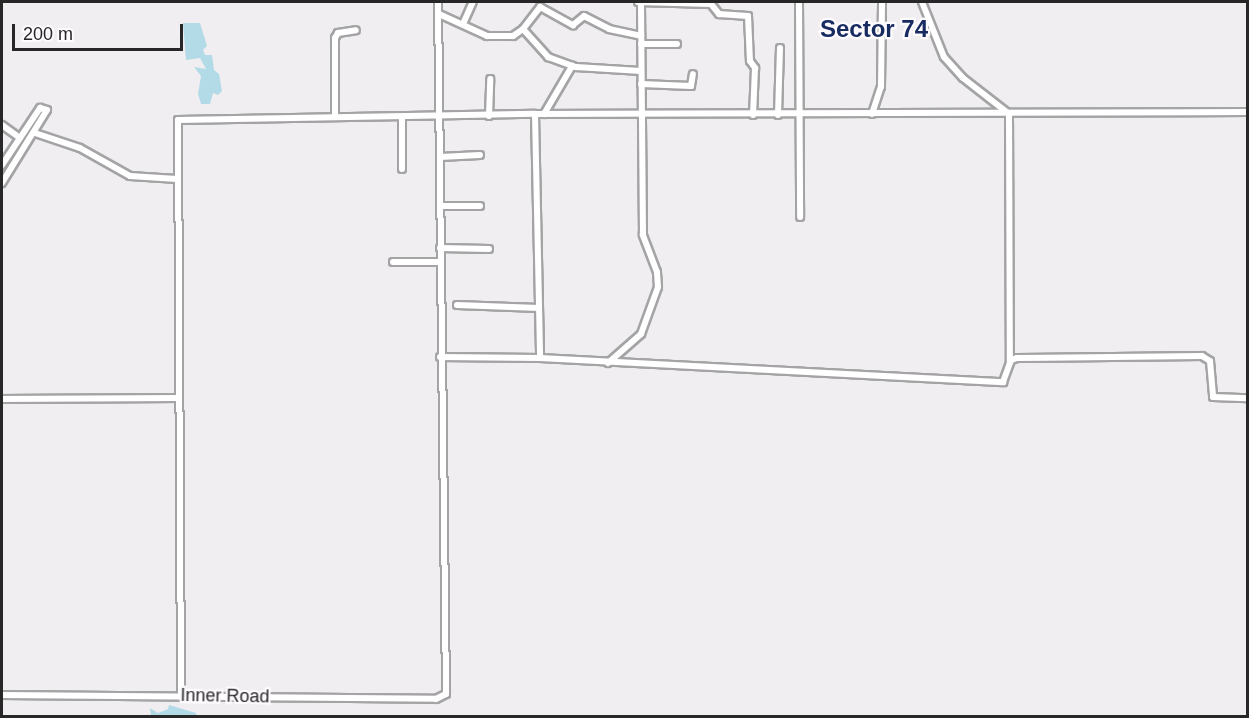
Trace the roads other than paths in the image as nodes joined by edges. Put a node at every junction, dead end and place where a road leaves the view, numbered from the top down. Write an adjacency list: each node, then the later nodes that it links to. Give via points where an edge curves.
1 (438, 2): 7 (street)
2 (473, 2): 8 (street)
3 (640, 2): 11 (street); 25 (street, via 711,4 719,14 748,16 750,61 755,68)
4 (800, 2): 29 (street)
5 (882, 2): 23 (street, via 881,87)
6 (922, 2): 24 (street, via 944,57 963,78)
7 (439, 14): 8 (street); 32 (street)
8 (463, 24): 9 (street, via 491,37 516,36)
9 (523, 29): 11 (street, via 540,7 573,25 584,16 609,29); 15 (street, via 548,57)
10 (356, 30): 30 (street, via 338,33 335,38)
11 (641, 36): 12 (street)
12 (641, 44): 13 (street); 16 (street)
13 (677, 44)
14 (780, 48): 26 (street)
15 (572, 66): 16 (street); 22 (street)
16 (641, 71): 19 (street)
17 (693, 74): 19 (street, via 691,86)
18 (490, 79): 27 (street)
19 (641, 84): 28 (street)
20 (1248, 112): 24 (street)
21 (535, 114): 22 (street); 27 (street); 50 (street)
22 (544, 114): 28 (street)
23 (872, 114): 24 (street); 29 (street)
24 (1010, 114): 53 (street)
25 (753, 115): 26 (street); 28 (street)
26 (778, 115): 29 (street)
27 (489, 116): 32 (street)
28 (642, 116): 54 (street, via 643,235 657,272 656,296 641,334)
29 (799, 116): 44 (street)
30 (335, 117): 31 (street); 40 (street, via 182,118 176,127)
31 (402, 117): 32 (street); 39 (street)
32 (440, 117): 37 (street)
33 (2, 125): 35 (street)
34 (35, 133): 35 (street, via 47,114 43,108); 40 (street, via 80,148 130,176); 41 (street)
35 (20, 138): 38 (street)
36 (480, 155): 37 (street)
37 (440, 157): 42 (street)
38 (2, 165)
39 (402, 169)
40 (177, 179): 57 (street)
41 (2, 183)
42 (440, 206): 43 (street); 45 (street)
43 (480, 206)
44 (800, 217)
45 (440, 248): 46 (street); 48 (street)
46 (489, 249)
47 (393, 262): 48 (street)
48 (440, 262): 51 (street)
49 (457, 305): 50 (street)
50 (539, 308): 52 (street)
51 (440, 357): 52 (street); 59 (street, Inner Road, via 446,694 436,699)
52 (540, 358): 54 (street)
53 (1010, 362): 54 (street, via 1003,382); 55 (street, via 1020,358 1204,356 1210,361 1213,398)
54 (608, 363)
55 (1248, 398)
56 (2, 399): 57 (street)
57 (177, 399): 59 (street)
58 (2, 694): 59 (street, Inner Road)
59 (181, 696)

